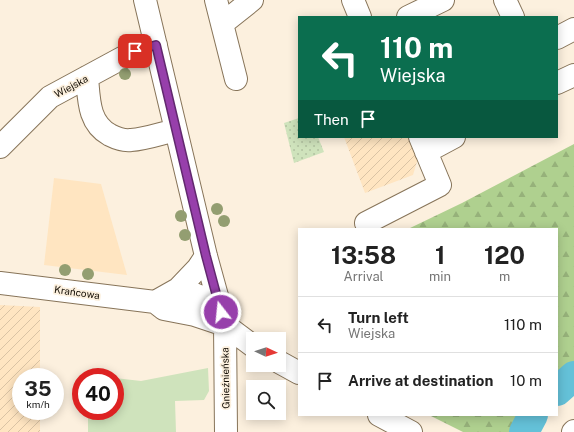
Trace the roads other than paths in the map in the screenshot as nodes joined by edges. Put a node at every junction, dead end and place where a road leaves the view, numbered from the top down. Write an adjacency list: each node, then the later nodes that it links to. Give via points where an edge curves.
1 (145, 0): 13 (street, Gnieźnieńska)
2 (216, 0): 10 (street)
3 (252, 0): 10 (street)
4 (353, 0): 7 (street)
5 (443, 0): 8 (street)
6 (505, 0): 9 (street)
7 (360, 16)
8 (410, 16)
9 (513, 16)
10 (222, 24): 16 (street)
11 (574, 28): 12 (street)
12 (558, 37)
13 (156, 45): 15 (street, Wiejska, via 135,51); 18 (street, Gnieźnieńska)
14 (574, 75): 17 (street)
15 (87, 77): 18 (street, via 89,101 96,124 111,136 129,140); 21 (street, Wiejska, via 50,97)
16 (236, 79)
17 (558, 83)
18 (176, 130): 23 (street, Gnieźnieńska)
19 (450, 138): 20 (street)
20 (423, 144): 22 (street, via 440,185)
21 (0, 147)
22 (366, 223)
23 (206, 256): 25 (street); 27 (street, Gnieźnieńska)
24 (0, 282): 26 (street, Krańcowa)
25 (178, 290): 26 (street); 27 (street, via 191,292 205,299 217,311)
26 (155, 302): 27 (street, Krańcowa, via 164,310 195,315)
27 (225, 325): 28 (street); 30 (street, Gnieźnieńska)
28 (246, 341)
29 (381, 416): 31 (street)
30 (226, 432)
31 (411, 432)

